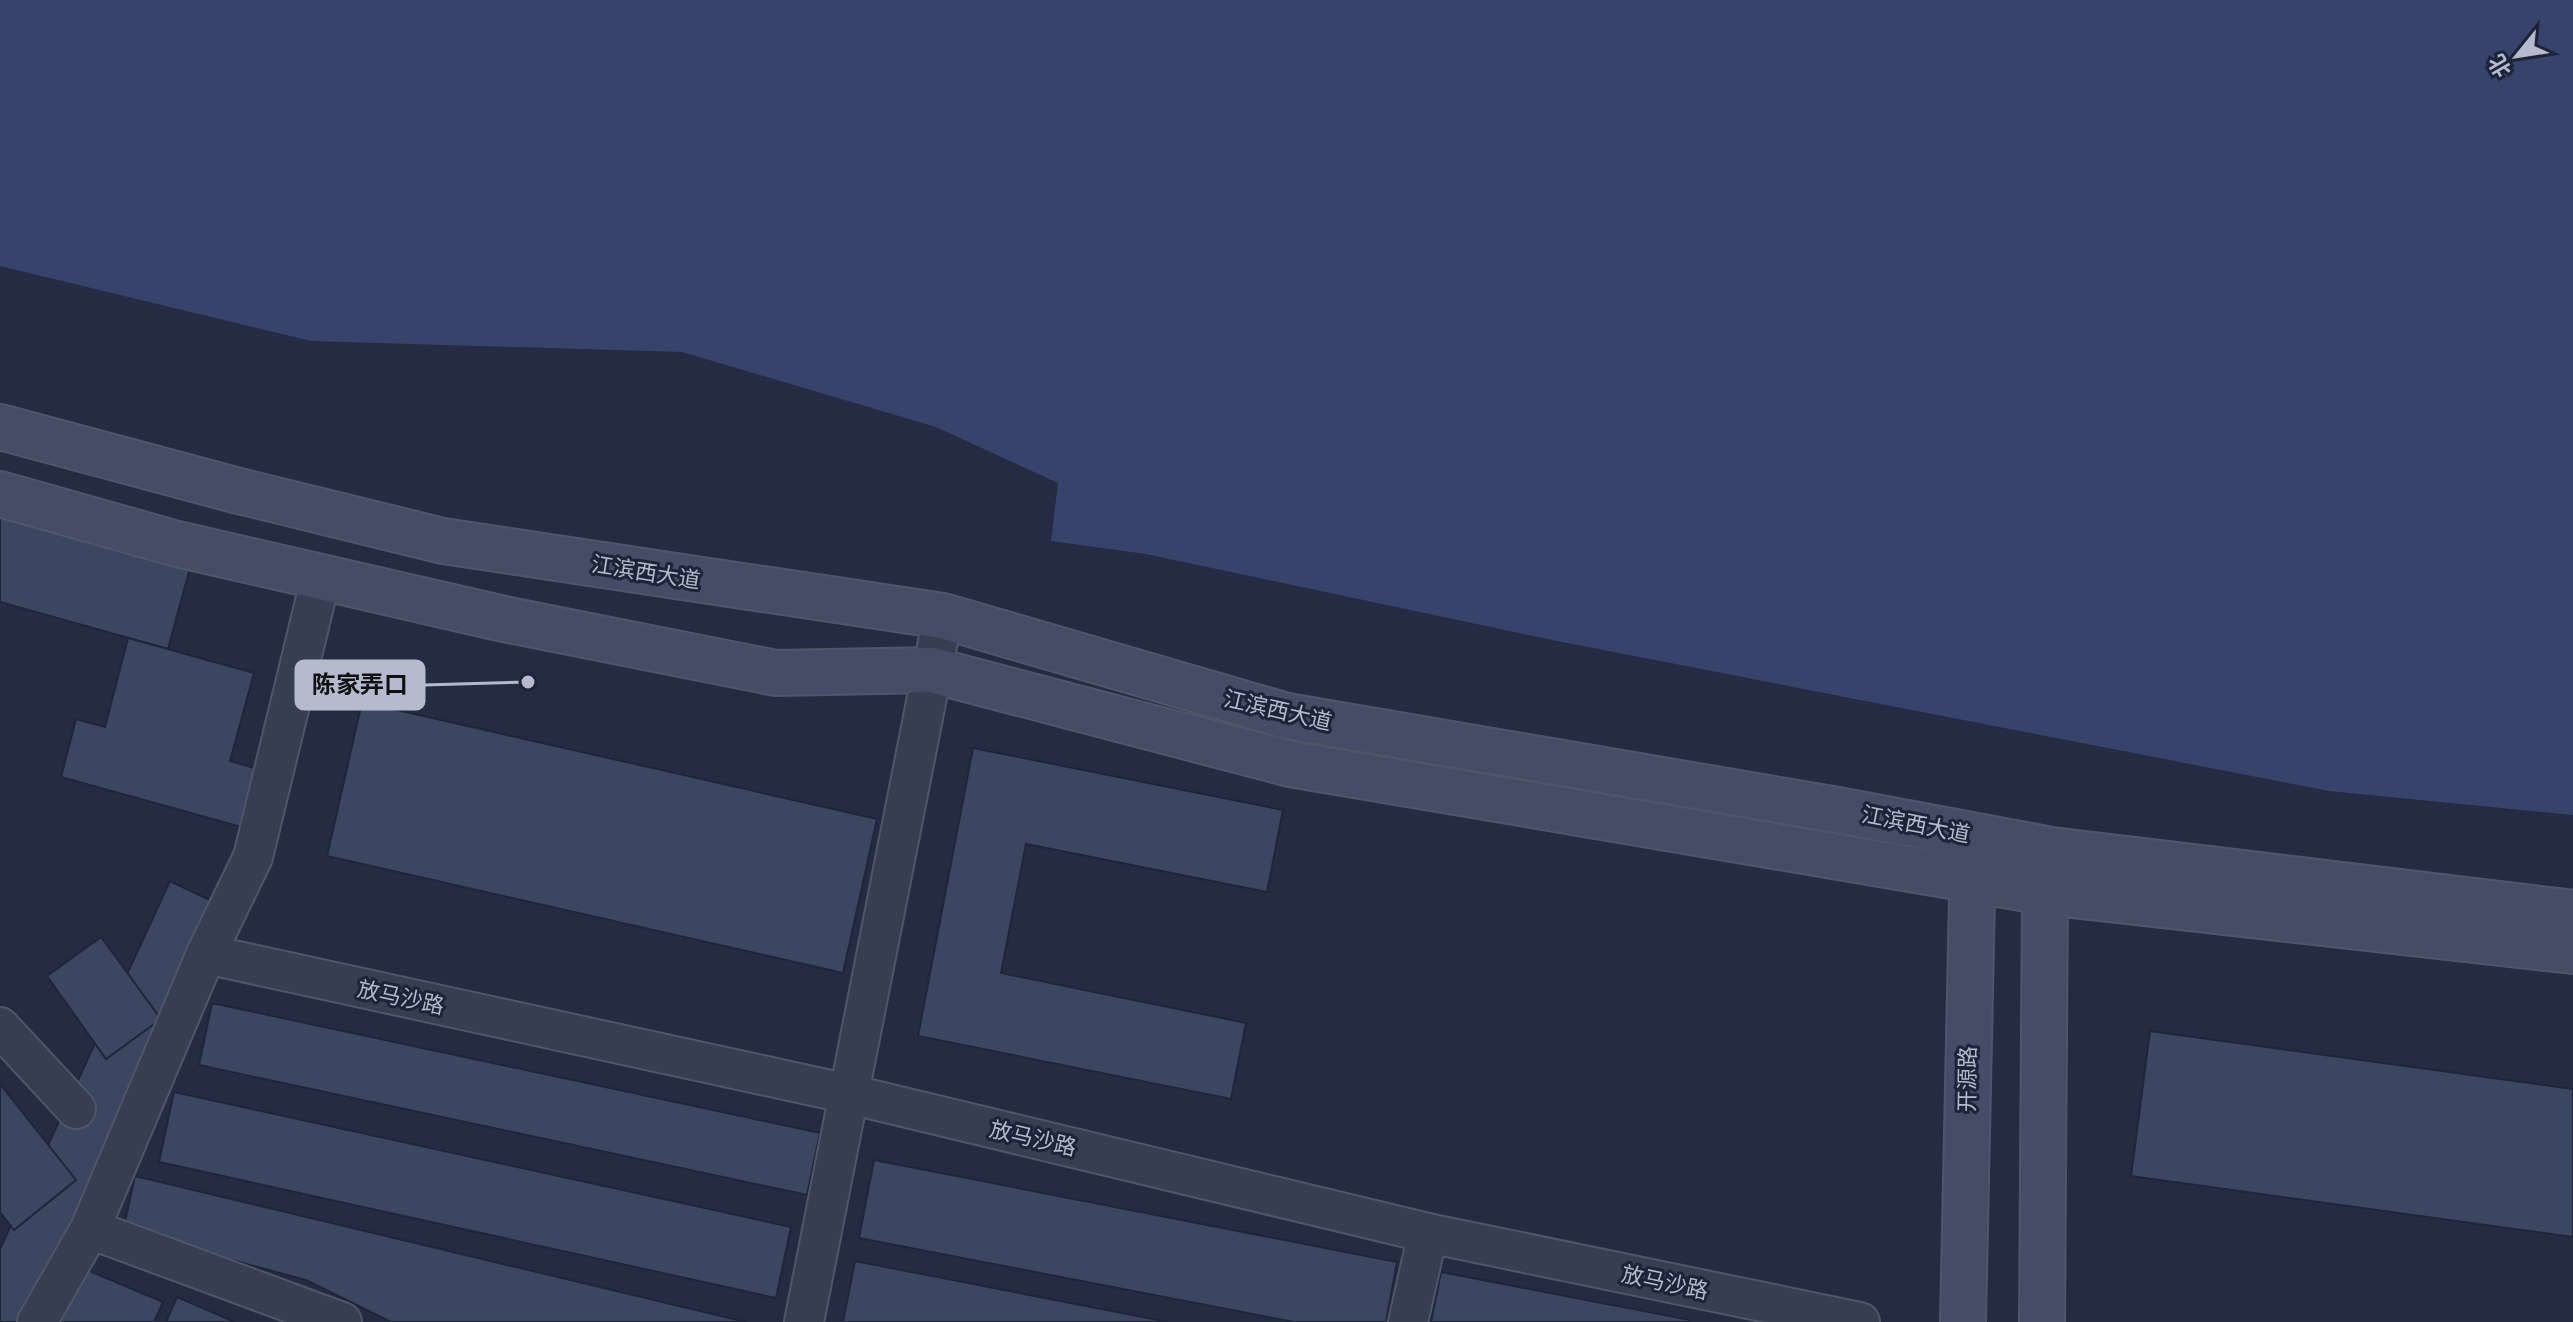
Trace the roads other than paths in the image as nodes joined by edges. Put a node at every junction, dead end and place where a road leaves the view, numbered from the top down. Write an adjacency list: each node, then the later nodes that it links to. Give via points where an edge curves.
1 (0, 427): 4 (main road, 江滨西大道, via 443,541)
2 (0, 494): 3 (main road, 江滨西大道, via 177,544)
3 (321, 577): 5 (main road, 江滨西大道, via 776,673); 12 (street, via 253,857)
4 (943, 616): 5 (street); 6 (main road, 江滨西大道, via 1287,716)
5 (932, 670): 8 (main road, 江滨西大道, via 1290,764); 14 (street)
6 (1974, 835): 7 (main road, 江滨西大道); 8 (main road, 开源路)
7 (2052, 850): 9 (main road); 10 (main road, 江滨西大道)
8 (1971, 880): 9 (main road, 江滨西大道); 23 (main road, 开源路)
9 (2045, 892): 11 (main road, 江滨西大道); 24 (main road)
10 (2573, 913)
11 (2573, 951)
12 (206, 954): 14 (street, 放马沙路); 16 (street)
13 (0, 1027): 15 (street)
14 (849, 1094): 17 (street, 放马沙路); 20 (street)
15 (76, 1109)
16 (90, 1229): 18 (street); 19 (street)
17 (1428, 1233): 21 (street); 22 (street, 放马沙路)
18 (37, 1322)
19 (342, 1322)
20 (804, 1322)
21 (1408, 1322)
22 (1860, 1322)
23 (1963, 1322)
24 (2042, 1322)

